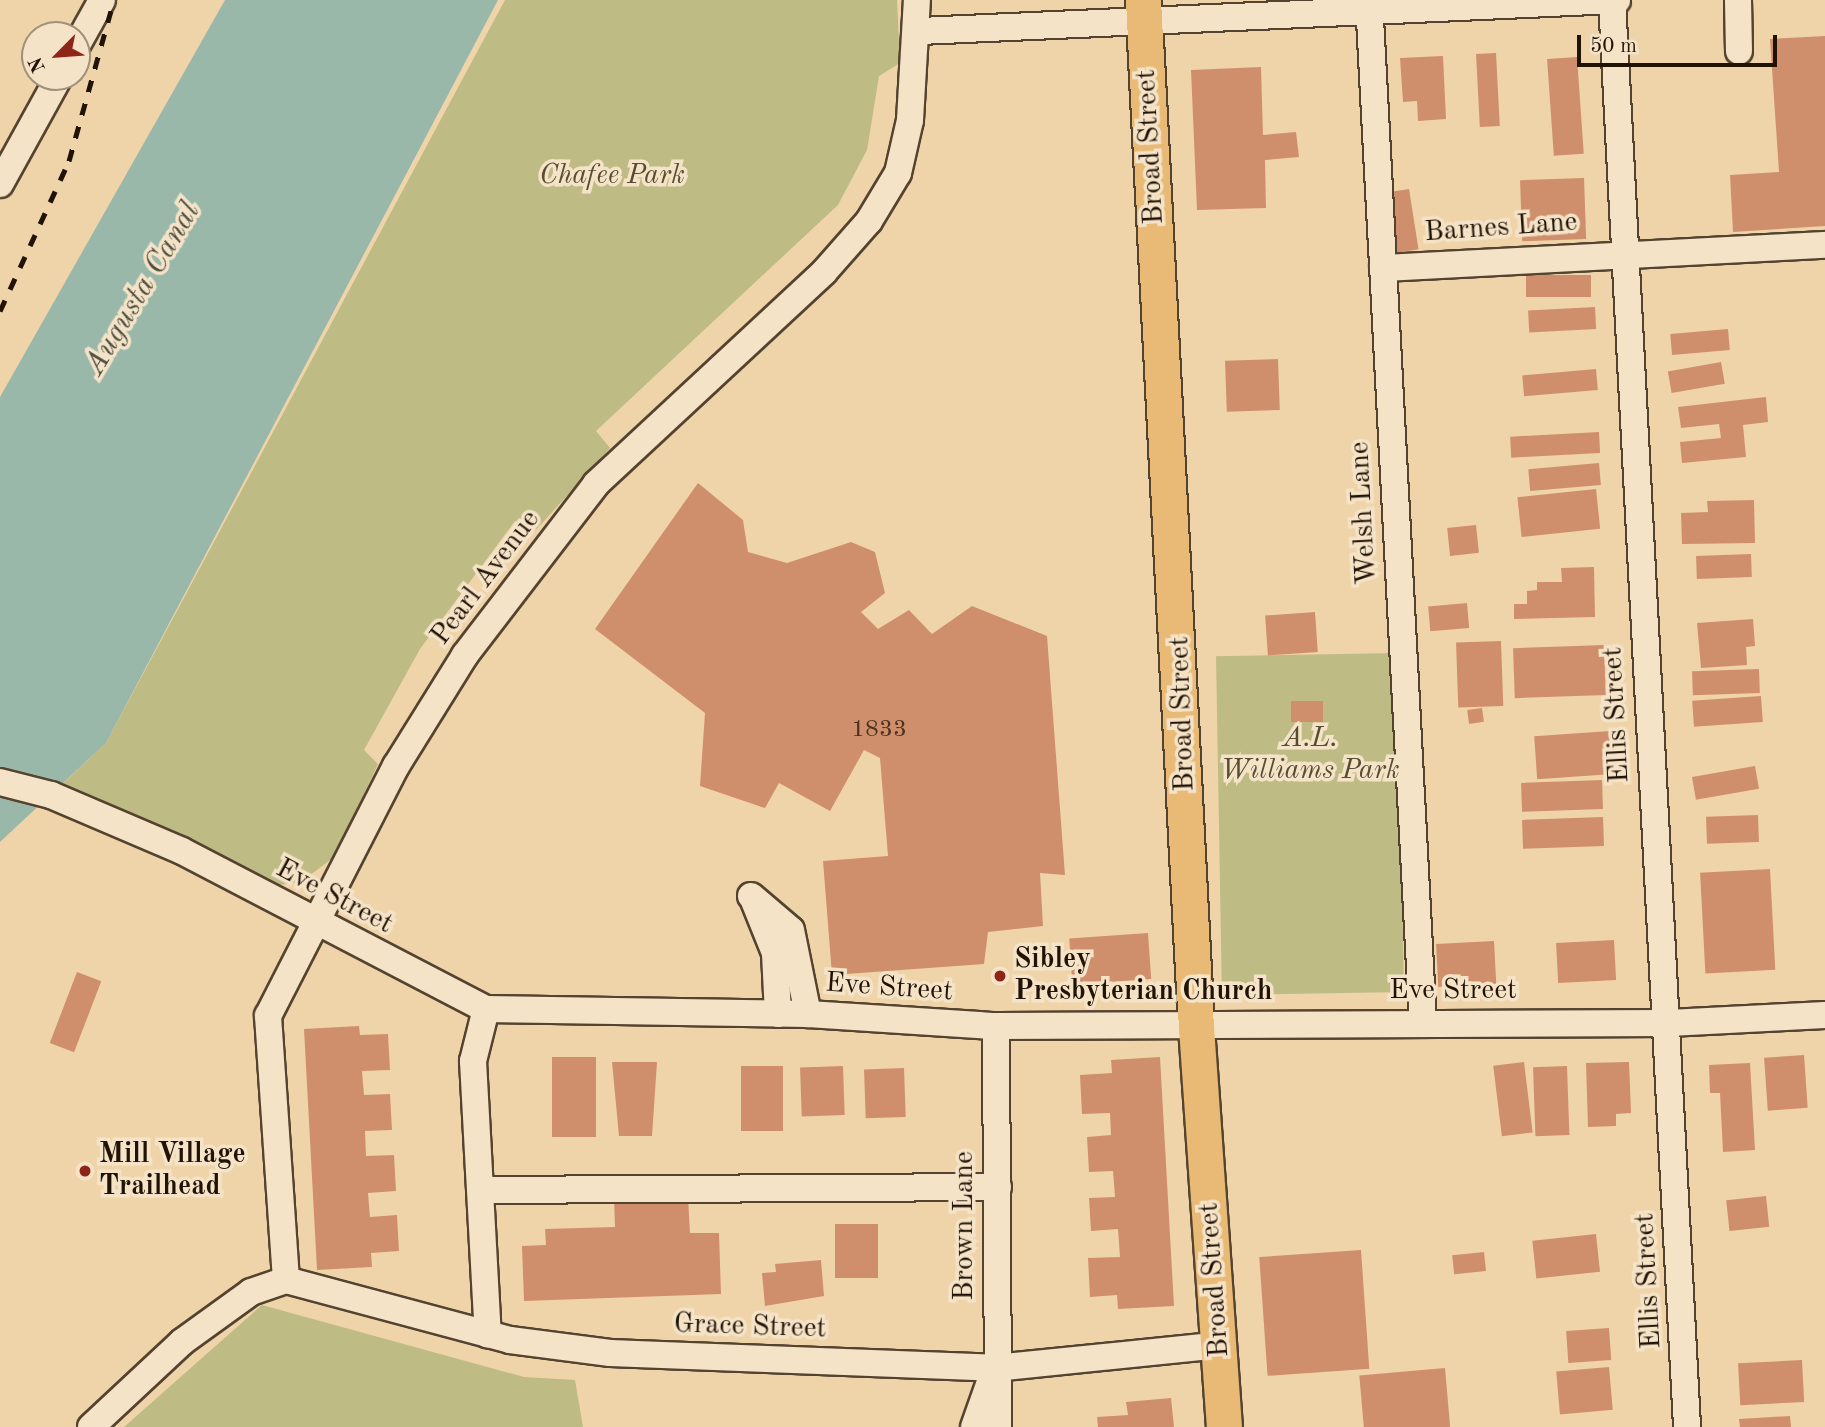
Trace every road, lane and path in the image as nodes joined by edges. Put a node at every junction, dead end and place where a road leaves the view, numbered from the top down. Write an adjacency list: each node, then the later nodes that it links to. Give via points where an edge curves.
1 (102, 0): 8 (street)
2 (917, 0): 9 (street, Pearl Avenue)
3 (1612, 0): 4 (street); 6 (street); 14 (street, Ellis Street)
4 (1617, 0)
5 (1738, 0): 10 (street)
6 (1369, 5): 7 (street); 15 (street, Welsh Lane)
7 (1143, 9): 9 (street); 25 (main road, Broad Street)
8 (90, 21)
9 (920, 31): 17 (street, Pearl Avenue, via 898,173 869,221 824,272 596,484 465,655 396,766)
10 (1739, 51)
11 (51, 91): 12 (street)
12 (0, 184)
13 (1825, 245): 14 (street, Barnes Lane)
14 (1623, 250): 15 (street, Barnes Lane); 23 (street, Ellis Street)
15 (1382, 268): 22 (street, Welsh Lane)
16 (0, 782): 17 (street, Eve Street, via 51,795 182,851)
17 (317, 925): 18 (street, Eve Street); 28 (street, Pearl Avenue, via 268,1016)
18 (486, 1009): 19 (street, Eve Street); 27 (street, via 473,1061)
19 (778, 1014): 20 (street, Eve Street); 20 (street, via 775,953 751,896 791,930)
20 (808, 1014): 24 (street, Eve Street)
21 (1825, 1015): 23 (street, Eve Street)
22 (1423, 1022): 23 (street, Eve Street); 25 (street, Eve Street)
23 (1669, 1023): 36 (street, Ellis Street)
24 (996, 1026): 25 (street, Eve Street); 26 (street, Brown Lane)
25 (1196, 1027): 30 (main road, Broad Street)
26 (998, 1187): 27 (street); 31 (street, Brown Lane)
27 (481, 1190): 29 (street)
28 (286, 1280): 29 (street, Grace Street); 32 (street, via 251,1292 182,1342)
29 (488, 1335): 31 (street, Grace Street, via 610,1353)
30 (1220, 1346): 31 (street, Grace Street); 35 (main road, Broad Street)
31 (995, 1368): 33 (street); 34 (street, Brown Lane)
32 (91, 1427)
33 (974, 1427)
34 (998, 1427)
35 (1224, 1427)
36 (1687, 1427)

